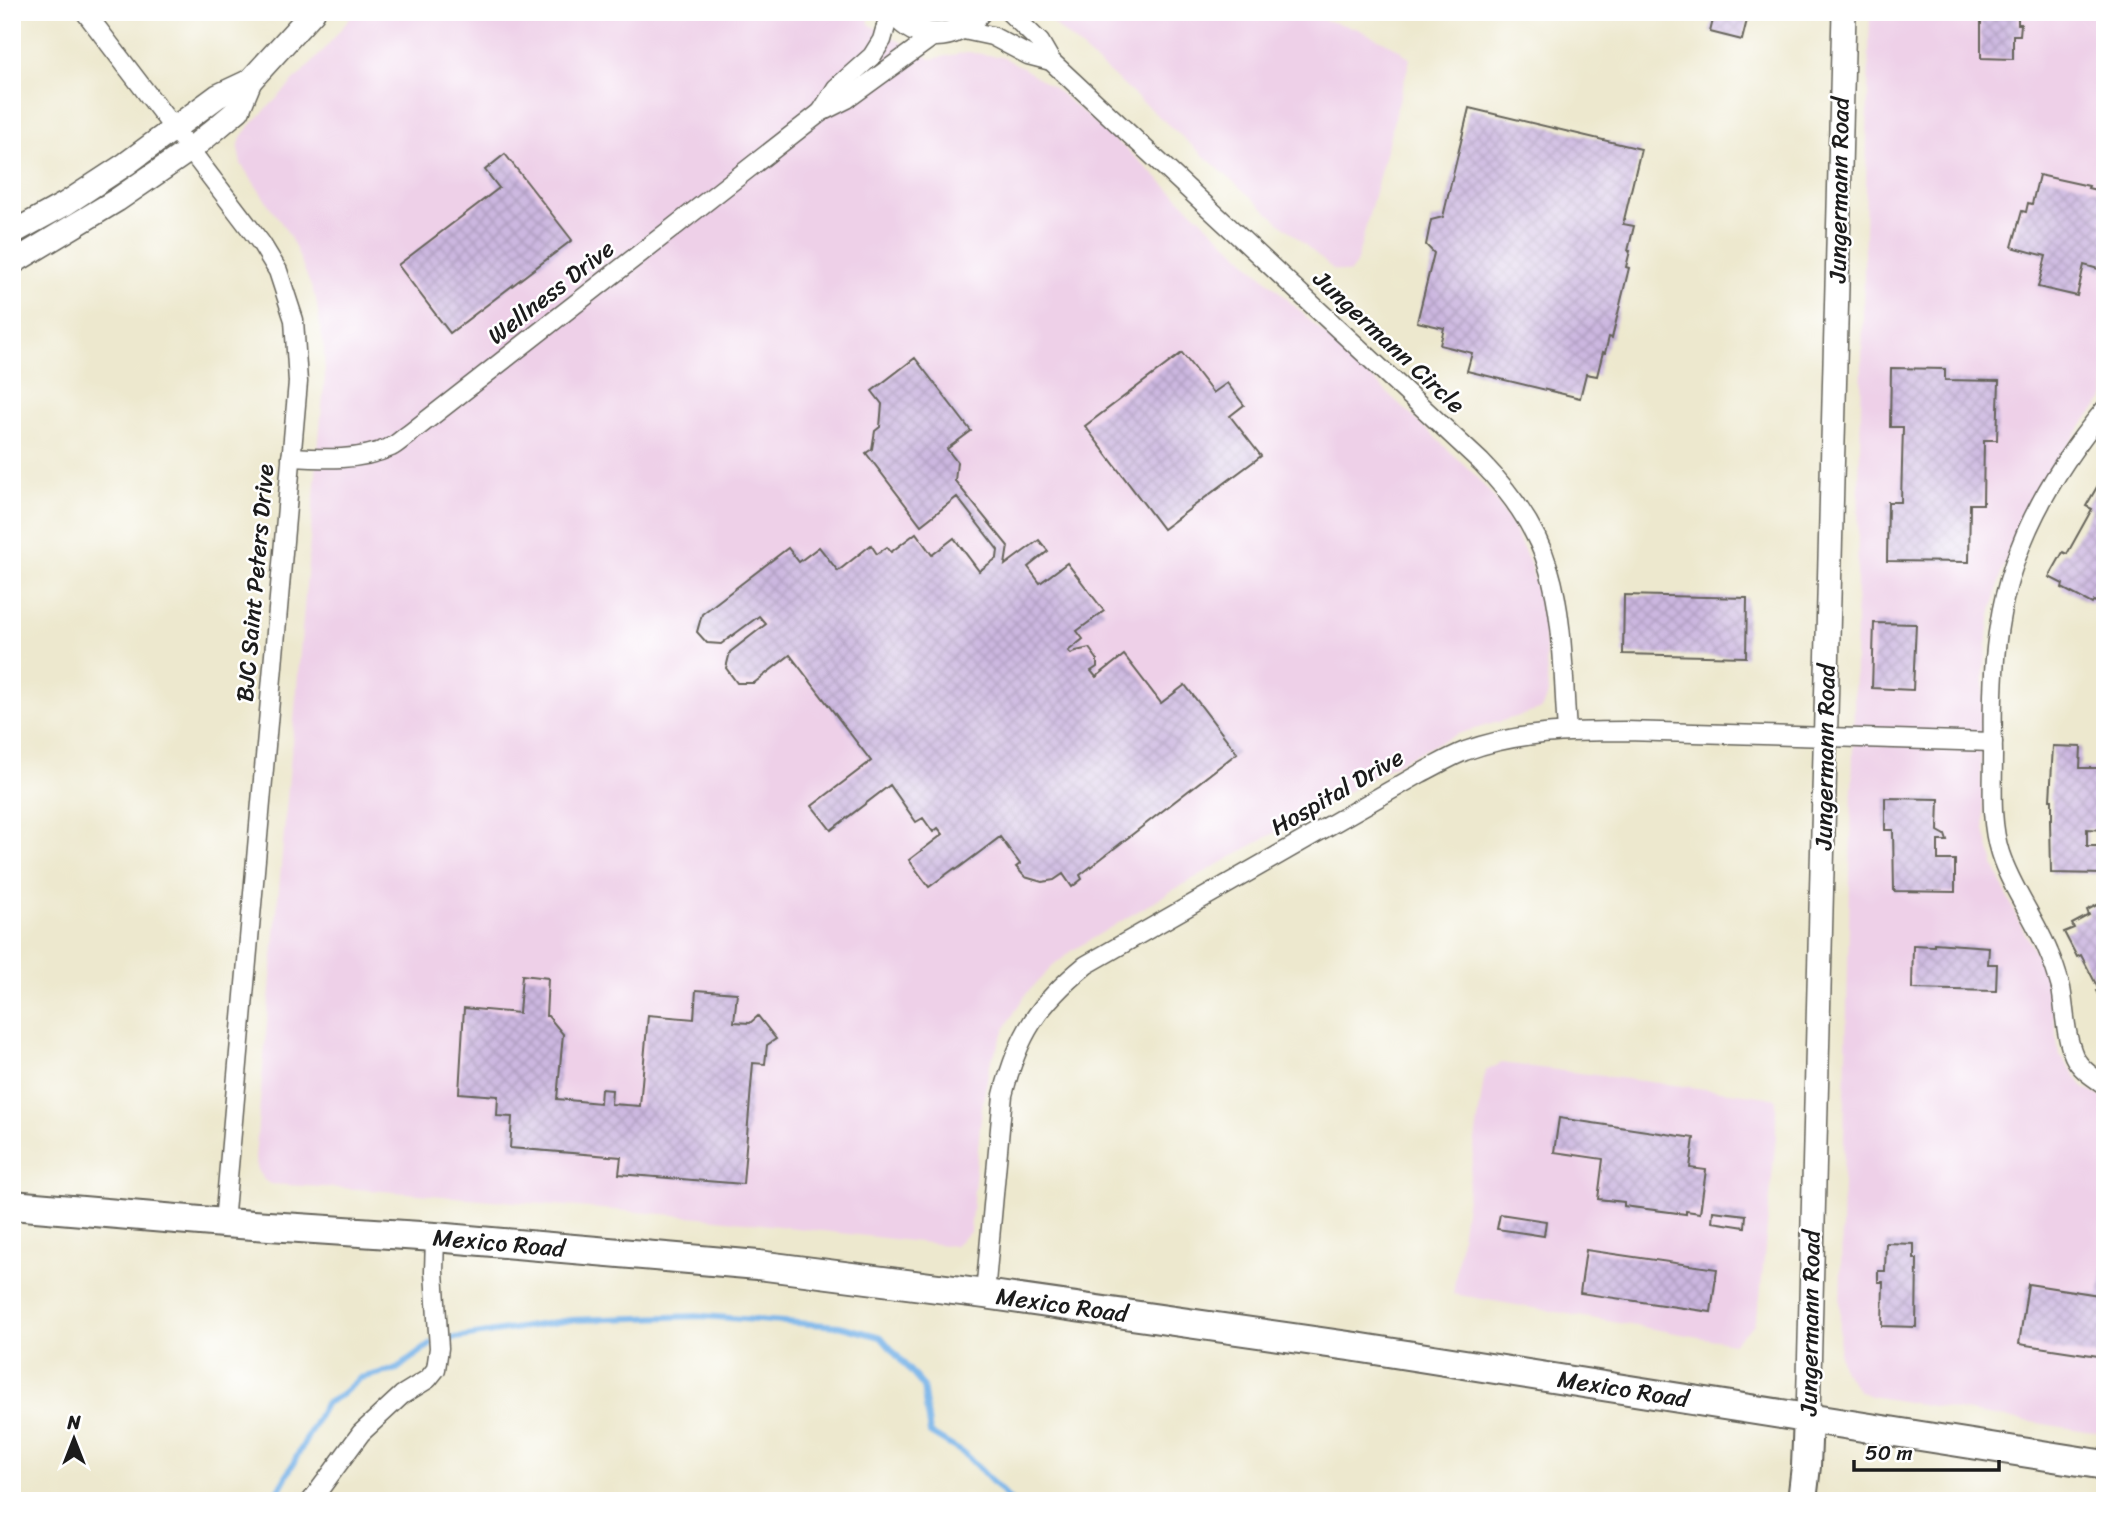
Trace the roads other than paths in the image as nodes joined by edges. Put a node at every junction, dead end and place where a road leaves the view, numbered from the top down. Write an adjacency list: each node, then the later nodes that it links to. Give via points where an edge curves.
1 (85, 12): 12 (street, BJC Saint Peters Drive)
2 (313, 12): 10 (street)
3 (892, 12): 8 (street, via 912,29); 11 (street, Wellness Drive, via 872,56 836,88)
4 (979, 12): 7 (street)
5 (1009, 12): 9 (street, Jungermann Circle, via 1041,42)
6 (1844, 12): 19 (street, Jungermann Road)
7 (960, 29): 8 (street); 9 (street, Jungermann Circle, via 992,36)
8 (936, 35): 11 (street, Wellness Drive, via 847,99)
9 (1051, 61): 18 (street, Jungermann Circle, via 1481,462 1510,495 1529,523 1550,571)
10 (250, 81): 12 (street, via 218,96); 13 (street, via 238,110)
11 (821, 112): 17 (street, Wellness Drive, via 391,447 327,460)
12 (174, 128): 13 (street, BJC Saint Peters Drive); 14 (street, via 65,204)
13 (191, 149): 15 (street); 17 (street, BJC Saint Peters Drive, via 261,243 288,297 298,382)
14 (12, 233)
15 (12, 263)
16 (2105, 409): 20 (street, via 2058,471 2009,581 1994,670)
17 (291, 457): 23 (street, BJC Saint Peters Drive)
18 (1567, 730): 19 (street, Hospital Drive); 25 (street, Hospital Drive, via 1491,742 1421,773 1086,965 1051,996 1018,1046 1003,1095)
19 (1825, 738): 20 (street, Hospital Drive); 26 (street, Jungermann Road)
20 (1993, 742): 21 (street, via 1993,811 1999,851 2049,952 2075,1057 2087,1073)
21 (2105, 1085)
22 (12, 1205): 23 (main road, Mexico Road)
23 (225, 1223): 24 (main road, Mexico Road)
24 (435, 1237): 25 (main road, Mexico Road, via 758,1265); 28 (street, via 436,1369 361,1433)
25 (985, 1294): 26 (main road, Mexico Road)
26 (1808, 1418): 27 (main road, Mexico Road); 29 (main road, Jungermann Road)
27 (2105, 1465)
28 (311, 1501)
29 (1802, 1501)

